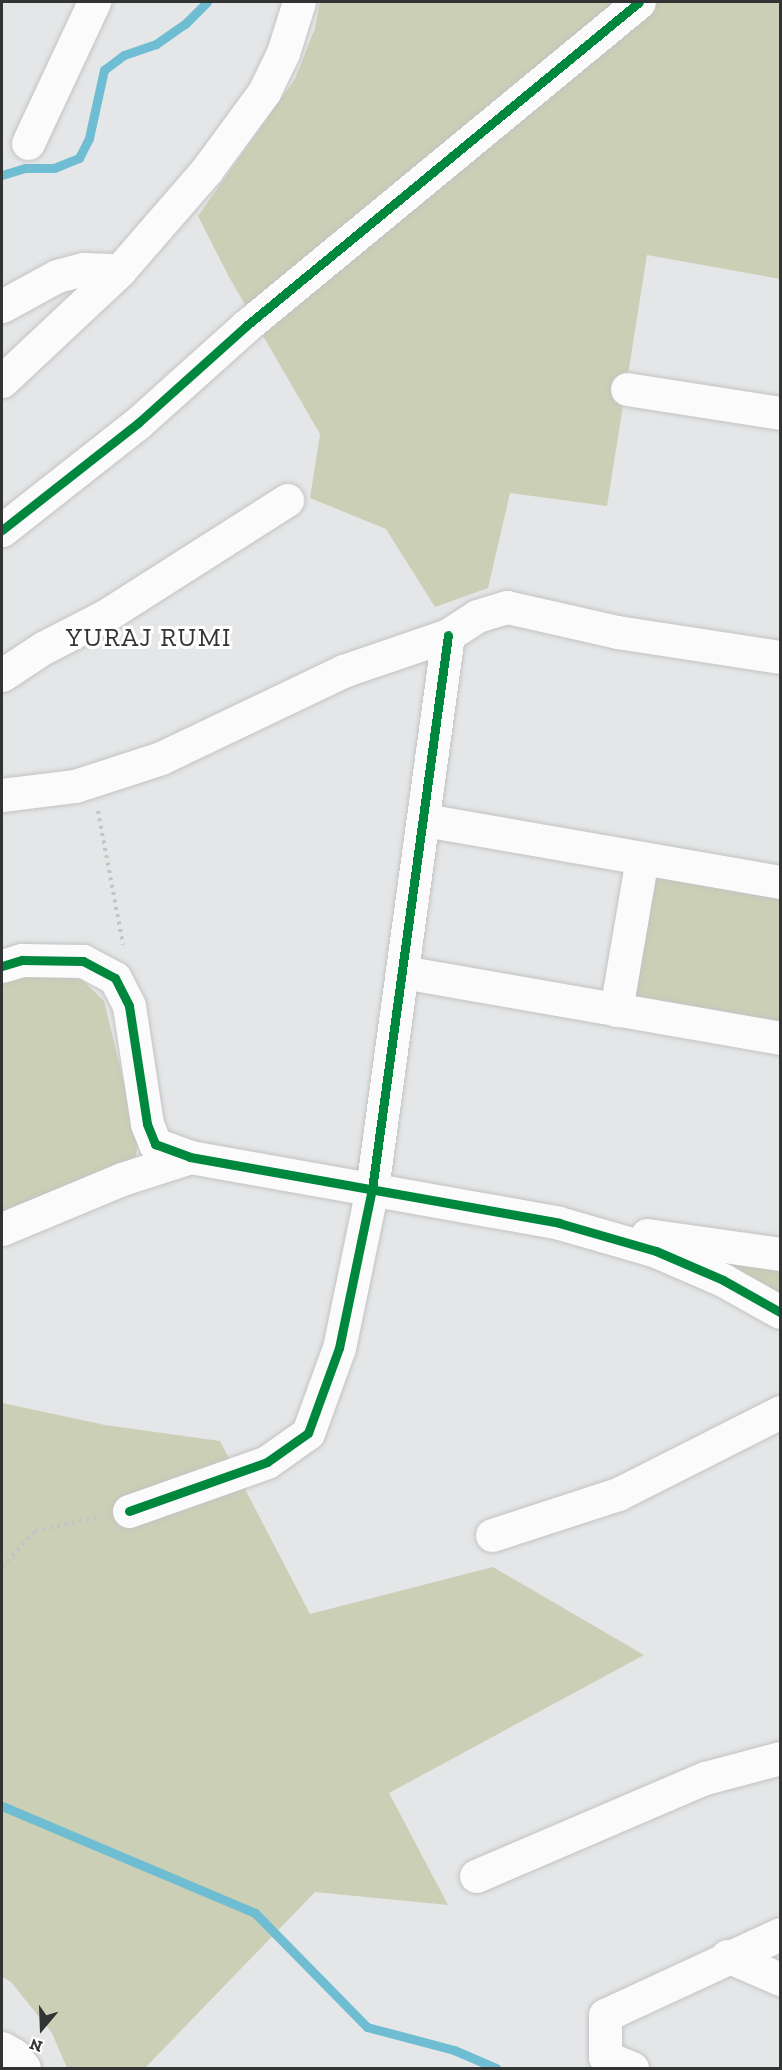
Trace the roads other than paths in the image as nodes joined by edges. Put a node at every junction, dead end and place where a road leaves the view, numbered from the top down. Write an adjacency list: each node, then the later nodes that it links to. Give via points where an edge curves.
1 (94, 2): 4 (street)
2 (299, 2): 5 (street, via 283,53 264,92 206,171)
3 (639, 2): 11 (street, via 246,326 138,423)
4 (28, 143)
5 (120, 270): 6 (street, via 84,269 57,276); 7 (street)
6 (2, 306)
7 (2, 381)
8 (627, 389): 9 (street)
9 (780, 413)
10 (287, 501): 14 (street, via 105,616 43,648)
11 (2, 530)
12 (448, 635): 13 (street, via 477,616 507,607 617,632); 15 (street, via 343,671 161,758 75,786); 16 (street)
13 (780, 657)
14 (2, 675)
15 (2, 795)
16 (425, 820): 17 (street); 20 (street)
17 (642, 858): 18 (street); 21 (street)
18 (780, 882)
19 (2, 966): 23 (street, via 22,960 83,962 116,978 129,1006 147,1124 155,1144)
20 (403, 972): 21 (street); 24 (street)
21 (616, 1010): 22 (street)
22 (780, 1038)
23 (190, 1157): 24 (street); 26 (street, via 122,1179)
24 (372, 1189): 25 (street); 30 (street, via 339,1348 308,1433 267,1462)
25 (559, 1223): 27 (street); 28 (street, via 656,1251 723,1280)
26 (2, 1229)
27 (780, 1254)
28 (780, 1312)
29 (780, 1412): 31 (street, via 618,1494)
30 (129, 1511)
31 (492, 1535)
32 (780, 1758): 33 (street, via 705,1778)
33 (476, 1876)
34 (780, 1934): 35 (street)
35 (727, 1956): 36 (street); 39 (street, via 605,2015 605,2057)
36 (780, 1979)
37 (2, 2048): 38 (street)
38 (24, 2068)
39 (632, 2068)

